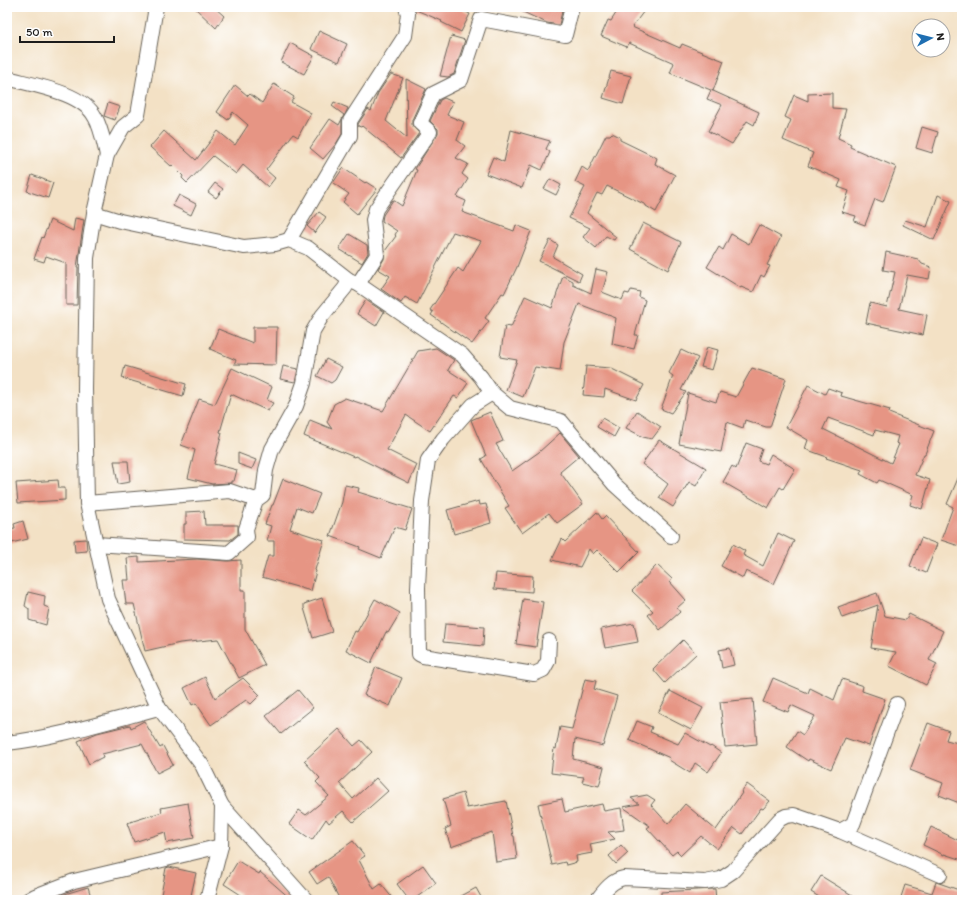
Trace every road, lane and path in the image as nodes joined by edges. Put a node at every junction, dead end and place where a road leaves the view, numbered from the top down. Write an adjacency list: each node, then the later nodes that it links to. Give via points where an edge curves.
1 (156, 7): 5 (street, via 138,115 123,127)
2 (406, 7): 7 (street, via 408,14 405,36 350,122 350,136)
3 (572, 7): 8 (street, via 565,35 481,19 460,80 433,94 420,123 430,132 376,209 373,220 377,255)
4 (7, 78): 5 (street, via 69,95 85,103 95,116)
5 (107, 155): 6 (street)
6 (94, 213): 7 (street, via 120,221 244,247); 11 (street, via 86,258)
7 (289, 240): 8 (street, via 308,248)
8 (353, 282): 9 (street, via 462,355); 10 (street, via 322,316 313,331 304,383 296,406 272,449 262,495)
9 (492, 393): 12 (street, via 510,408 561,421 614,484); 14 (street, via 473,405 428,460 422,501 418,588 419,654 534,674 543,670 548,661)
10 (256, 500): 11 (street, via 230,491); 13 (street, via 246,530 247,537 229,553)
11 (87, 503): 13 (street)
12 (671, 536)
13 (96, 544): 16 (street, via 108,599)
14 (549, 641)
15 (897, 704): 19 (street, via 853,824)
16 (159, 708): 17 (street, via 90,726); 18 (street, via 202,765)
17 (7, 743)
18 (222, 806): 20 (street); 24 (street)
19 (840, 831): 21 (street); 25 (street, via 794,815 786,816 780,819 733,871 720,879 705,882 619,879)
20 (221, 846): 22 (street, via 74,881); 23 (street)
21 (940, 875)
22 (28, 900)
23 (207, 900)
24 (306, 900)
25 (597, 900)

